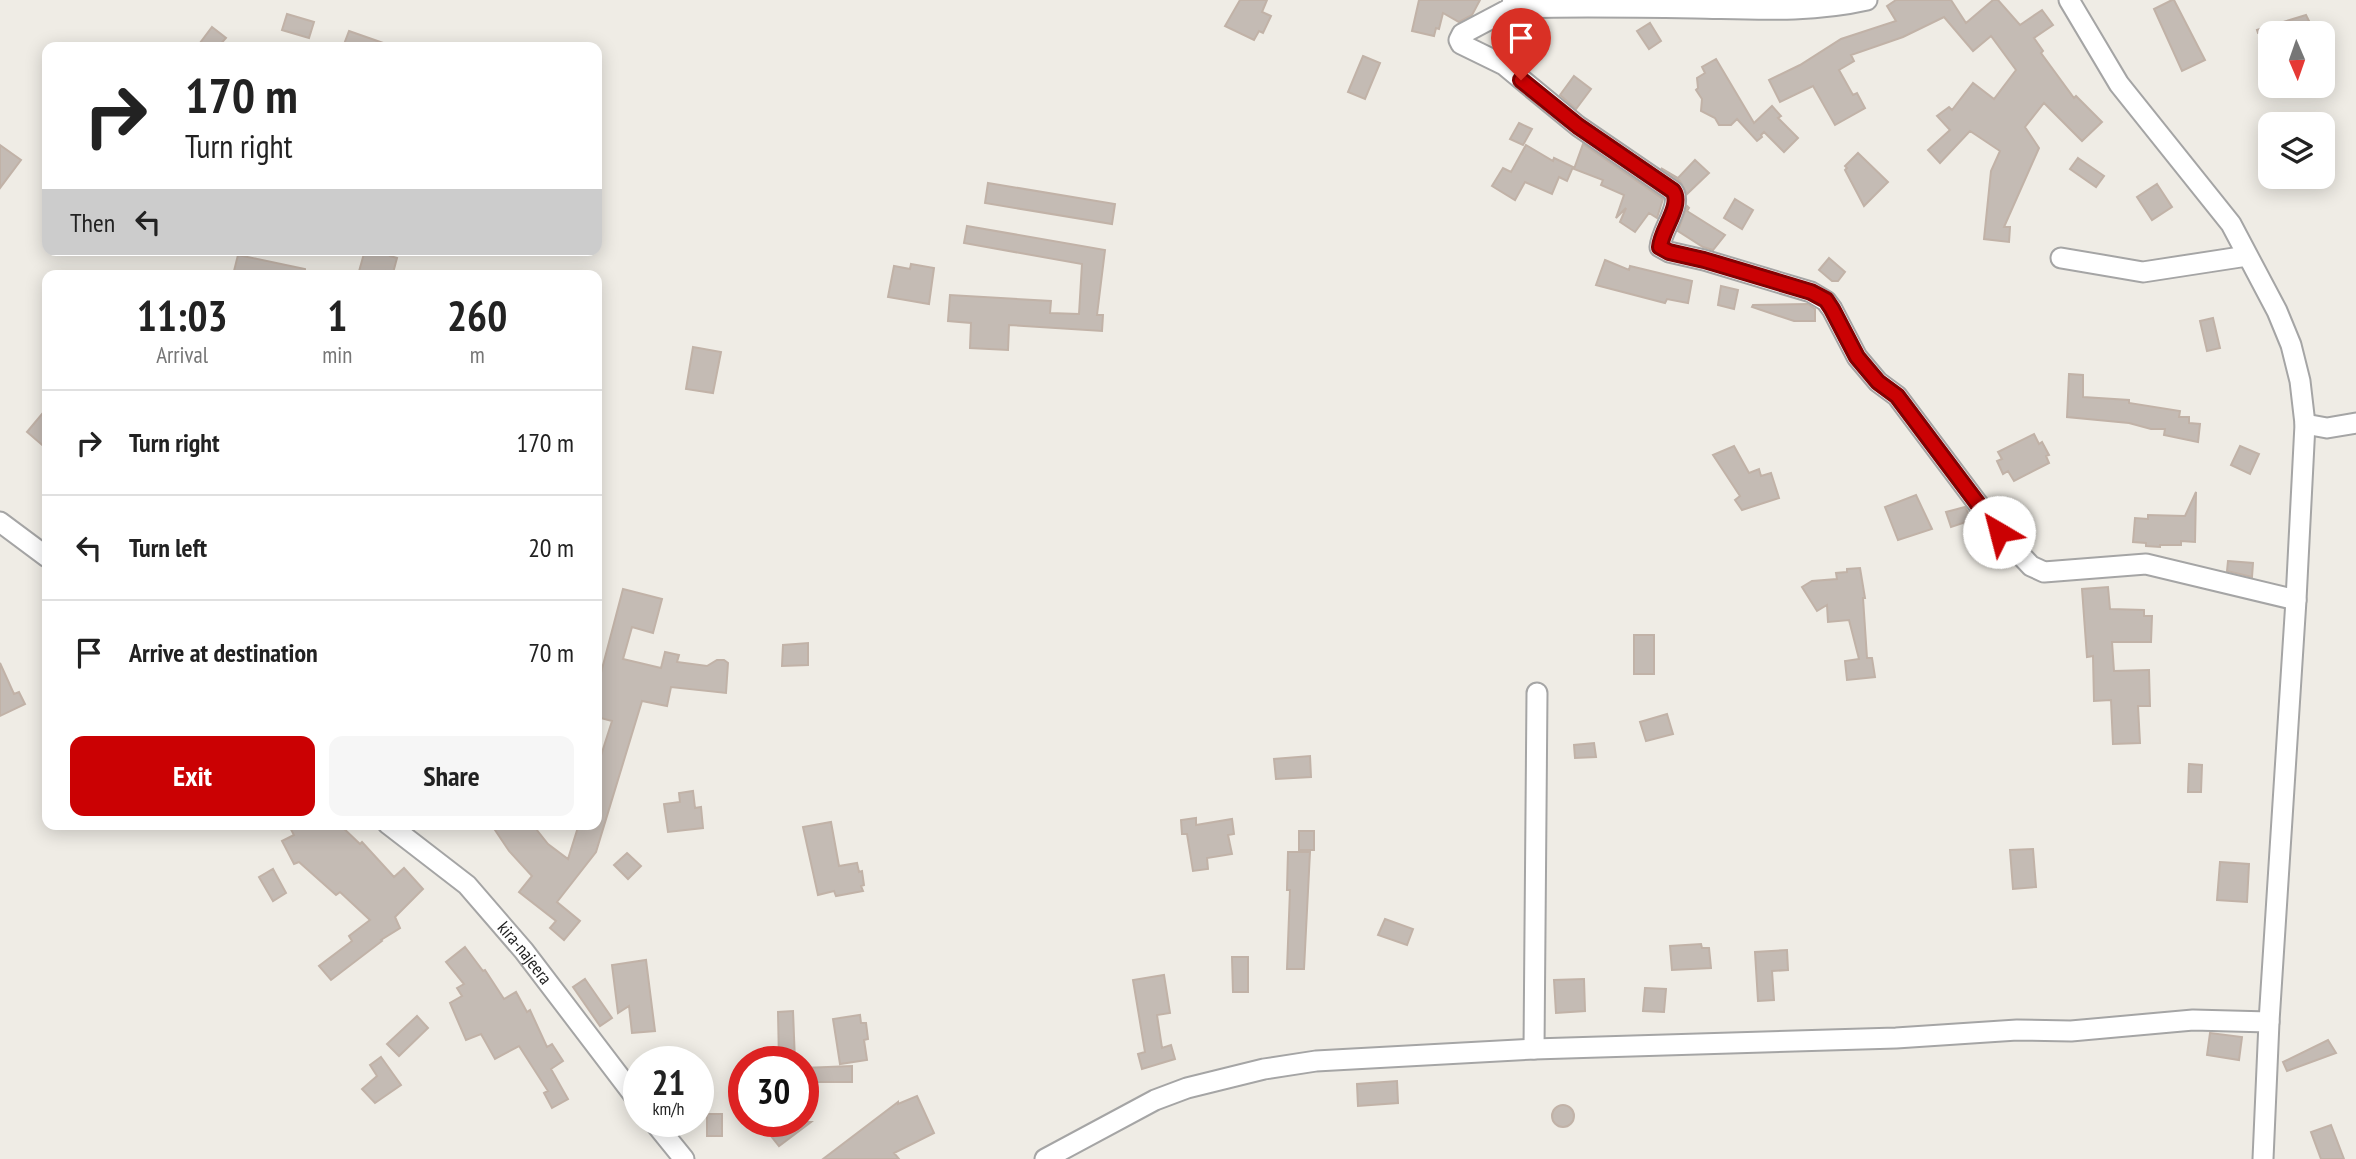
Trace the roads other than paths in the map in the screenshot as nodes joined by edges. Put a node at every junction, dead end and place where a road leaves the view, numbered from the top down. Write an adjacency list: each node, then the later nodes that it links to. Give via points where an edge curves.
1 (1867, 0): 4 (street, via 1787,10)
2 (2069, 0): 5 (street, via 2119,84 2231,224)
3 (1512, 4): 4 (street); 11 (street, via 1462,34 1461,44 1504,65 1578,126 1673,191 1676,203 1660,247 1826,300 1857,357 1897,396 1999,532 2031,566 2045,572 2146,564)
4 (1675, 4)
5 (2247, 256): 6 (street, via 2143,272); 8 (street, via 2291,345)
6 (2061, 258)
7 (2356, 423): 8 (street, via 2328,428)
8 (2305, 424): 11 (street)
9 (0, 522): 10 (street)
10 (42, 553)
11 (2296, 600): 14 (street)
12 (1537, 693): 15 (street)
13 (396, 830): 16 (street, kira-najeera, via 467,886 524,951)
14 (2269, 1022): 15 (street, via 2193,1020 2071,1031); 20 (street)
15 (1534, 1049): 19 (street, via 1316,1061 1224,1078 1154,1100)
16 (623, 1081)
17 (666, 1137): 18 (street)
18 (684, 1159)
19 (1045, 1159)
20 (2263, 1159)

